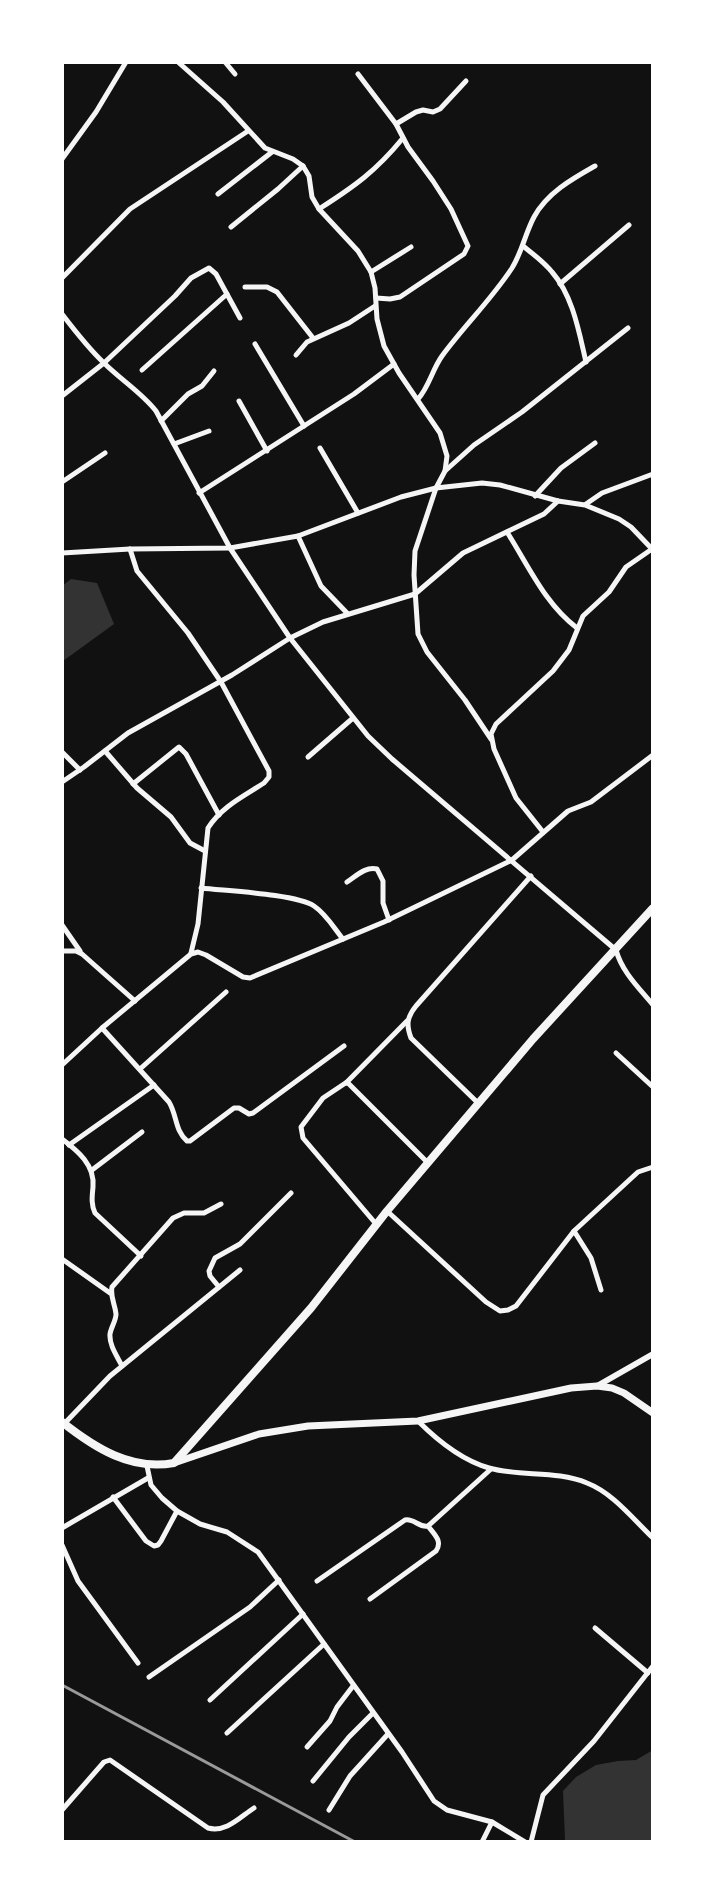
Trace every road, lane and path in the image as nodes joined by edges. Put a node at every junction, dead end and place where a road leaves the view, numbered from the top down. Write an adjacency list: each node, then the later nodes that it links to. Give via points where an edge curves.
1 (126, 62): 11 (street)
2 (178, 62): 8 (street)
3 (225, 62): 4 (street)
4 (235, 74)
5 (358, 74): 7 (street)
6 (466, 81): 7 (street, via 440,109 419,110)
7 (396, 124): 9 (street)
8 (248, 131): 10 (street); 21 (street, via 130,209)
9 (403, 138): 15 (street, via 361,182); 25 (street, via 451,209 468,246 400,297)
10 (272, 152): 12 (street); 14 (street)
11 (62, 159)
12 (303, 166): 15 (street); 17 (street)
13 (595, 166): 18 (street, via 547,198)
14 (218, 194)
15 (319, 209): 20 (street)
16 (629, 225): 22 (street)
17 (231, 227)
18 (523, 246): 22 (street); 38 (street, via 506,277 443,354)
19 (411, 247): 20 (street)
20 (371, 272): 25 (street)
21 (62, 278)
22 (560, 284): 32 (street)
23 (245, 287): 29 (street, via 277,292)
24 (227, 294): 27 (street); 33 (street, via 213,270 198,273); 35 (street)
25 (376, 302): 29 (street, via 349,323); 34 (street, via 384,346)
26 (62, 314): 33 (street)
27 (240, 318)
28 (628, 328): 32 (street)
29 (313, 338): 31 (street)
30 (255, 344): 41 (street)
31 (296, 355)
32 (586, 362): 48 (street)
33 (104, 363): 37 (street); 40 (street, via 143,395)
34 (394, 364): 38 (street); 41 (street)
35 (142, 370)
36 (214, 371): 40 (street)
37 (62, 396)
38 (418, 399): 48 (street, via 445,446)
39 (239, 401): 46 (street)
40 (161, 421): 44 (street)
41 (304, 426): 46 (street)
42 (209, 431): 44 (street)
43 (595, 443): 53 (street)
44 (174, 444): 52 (street)
45 (320, 448): 56 (street)
46 (267, 451): 52 (street)
47 (105, 453): 50 (street)
48 (445, 471): 51 (street)
49 (653, 474): 55 (street)
50 (62, 482)
51 (436, 488): 53 (street, via 482,483); 56 (street); 63 (street, via 415,551)
52 (199, 493): 59 (street)
53 (535, 496): 54 (street)
54 (558, 501): 55 (street); 57 (street)
55 (585, 505): 61 (street, via 619,519)
56 (358, 513): 58 (street)
57 (507, 532): 63 (street, via 463,553); 65 (street, via 552,604)
58 (298, 536): 59 (street); 64 (street, via 321,586)
59 (230, 548): 60 (street); 66 (street)
60 (130, 549): 62 (street); 67 (street, via 137,571)
61 (653, 549): 65 (street, via 626,567)
62 (62, 553)
63 (415, 594): 64 (street); 69 (street, via 421,643)
64 (348, 614): 66 (street)
65 (577, 628): 69 (street, via 561,661 496,724)
66 (290, 638): 67 (street); 68 (street)
67 (221, 682): 70 (street); 77 (street, via 269,777)
68 (353, 718): 73 (street); 80 (street, via 379,748)
69 (491, 739): 78 (street, via 516,798)
70 (105, 751): 74 (street); 76 (street)
71 (62, 752): 74 (street)
72 (653, 755): 78 (street)
73 (308, 757)
74 (80, 770): 75 (street)
75 (62, 782)
76 (133, 784): 77 (street, via 179,747); 79 (street, via 163,809 190,843)
77 (219, 815): 79 (street, via 208,828)
78 (543, 832): 80 (street)
79 (205, 851): 83 (street)
80 (512, 860): 81 (street); 85 (street)
81 (531, 876): 88 (street); 95 (street)
82 (347, 882): 85 (street, via 377,869)
83 (201, 888): 87 (street, via 307,902); 91 (street)
84 (653, 908): 88 (main road)
85 (389, 920): 87 (street)
86 (62, 925): 90 (street)
87 (343, 939): 91 (street, via 250,978 206,955)
88 (616, 950): 94 (street, via 619,962); 105 (main road)
89 (62, 951): 90 (street)
90 (82, 954): 93 (street)
91 (191, 954): 93 (street)
92 (226, 992): 100 (street)
93 (135, 1001): 96 (street)
94 (653, 1005)
95 (407, 1021): 101 (street); 105 (street, via 411,1038)
96 (102, 1028): 99 (street); 100 (street)
97 (344, 1046): 102 (street, via 253,1113 234,1108 190,1141 181,1135 172,1106)
98 (616, 1053): 103 (street)
99 (62, 1065)
100 (140, 1069): 102 (street)
101 (347, 1082): 104 (street); 109 (street); 115 (street, via 323,1098 301,1127 303,1138)
102 (154, 1085): 108 (street)
103 (653, 1087)
104 (336, 1093)
105 (478, 1103): 109 (main road)
106 (142, 1132): 111 (street)
107 (62, 1139): 108 (street)
108 (69, 1145): 111 (street)
109 (428, 1163): 114 (main road)
110 (653, 1167): 116 (street, via 638,1172)
111 (92, 1170): 117 (street, via 92,1208)
112 (291, 1193): 120 (street, via 240,1244 215,1258 209,1271)
113 (221, 1204): 117 (street, via 204,1213 179,1214)
114 (387, 1211): 115 (main road); 116 (street, via 500,1311 521,1301)
115 (376, 1225): 129 (main road, via 311,1308)
116 (574, 1231): 121 (street, via 591,1258)
117 (141, 1256): 122 (street)
118 (62, 1259): 122 (street)
119 (240, 1270): 120 (street)
120 (219, 1287): 124 (street)
121 (601, 1290)
122 (110, 1293): 124 (street, via 116,1311 111,1343)
123 (653, 1354): 125 (street)
124 (122, 1366): 128 (street)
125 (597, 1386): 126 (main road, via 624,1393); 127 (main road)
126 (653, 1413)
127 (418, 1421): 129 (main road, via 259,1434); 131 (street, via 446,1448)
128 (63, 1423): 130 (main road, via 100,1449)
129 (174, 1463): 130 (main road)
130 (147, 1466): 132 (street)
131 (491, 1469): 135 (street); 137 (street, via 589,1483)
132 (148, 1478): 133 (street); 134 (street)
133 (113, 1497): 134 (street, via 154,1546); 136 (street)
134 (177, 1511): 139 (street, via 258,1552)
135 (428, 1526): 140 (street, via 405,1520); 141 (street, via 440,1546)
136 (62, 1528)
137 (653, 1538)
138 (62, 1545): 145 (street, via 78,1581)
139 (279, 1580): 142 (street); 148 (street, via 250,1607)
140 (317, 1581)
141 (370, 1599)
142 (303, 1614): 144 (street); 150 (street)
143 (595, 1628): 147 (street)
144 (324, 1644): 149 (street); 152 (street)
145 (138, 1663)
146 (653, 1666): 147 (street)
147 (648, 1673): 161 (street, via 543,1795)
148 (149, 1677)
149 (353, 1686): 151 (street); 154 (street)
150 (210, 1700)
151 (373, 1713): 153 (street); 155 (street)
152 (227, 1733)
153 (388, 1734): 158 (street, via 350,1776); 159 (street, via 434,1801 447,1810)
154 (307, 1747)
155 (313, 1781)
156 (254, 1808): 157 (street, via 224,1828 208,1828 110,1760)
157 (62, 1810)
158 (329, 1810)
159 (492, 1822): 160 (street); 161 (street)
160 (482, 1842)
161 (528, 1842)

